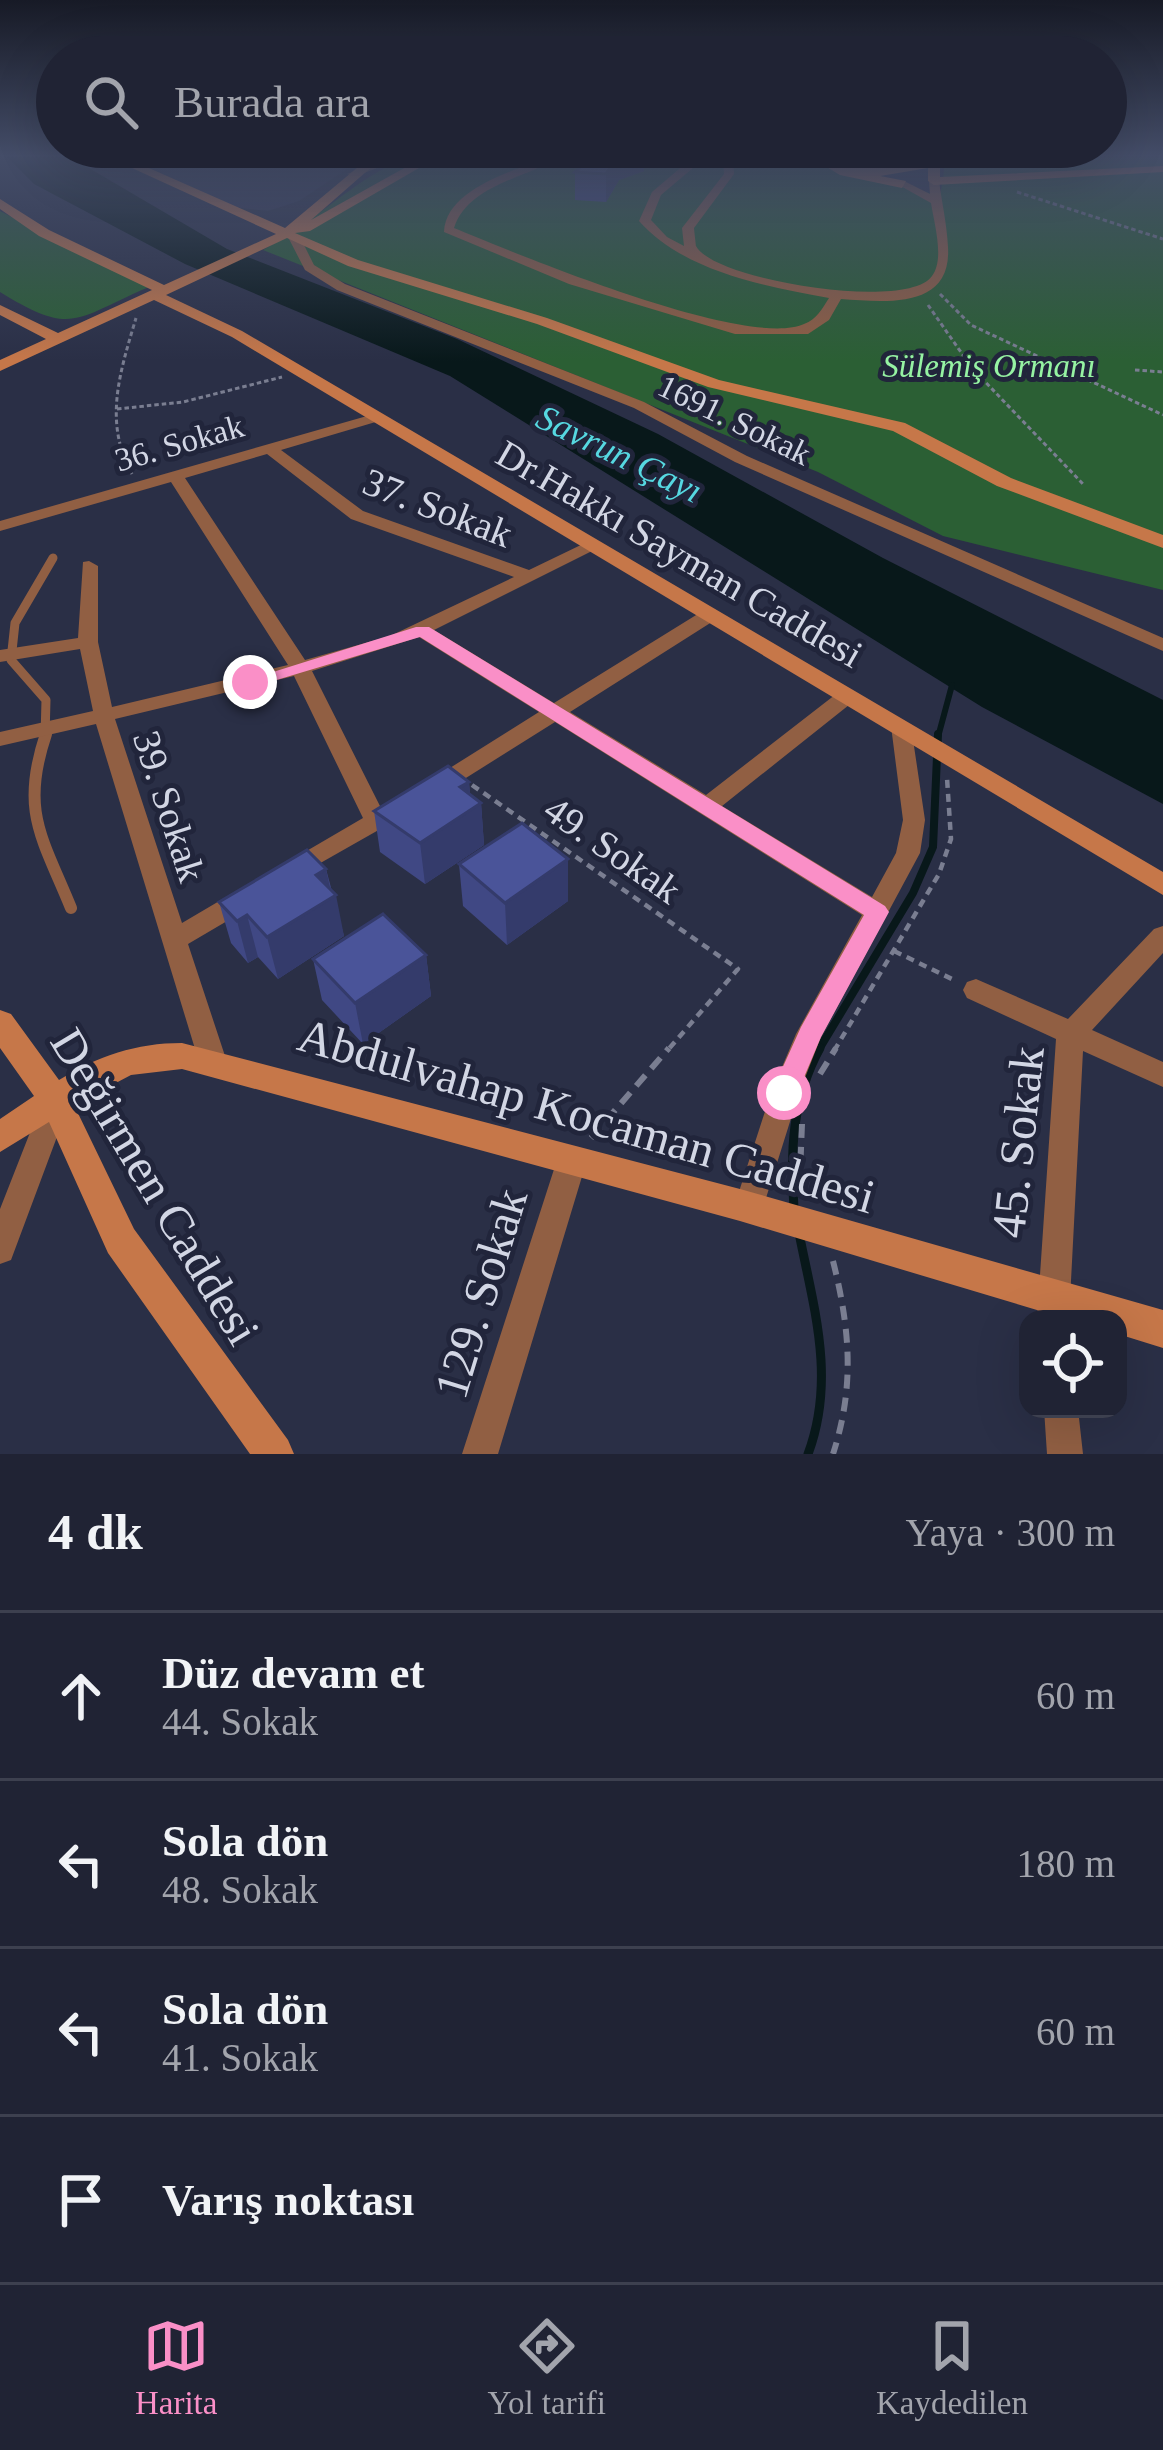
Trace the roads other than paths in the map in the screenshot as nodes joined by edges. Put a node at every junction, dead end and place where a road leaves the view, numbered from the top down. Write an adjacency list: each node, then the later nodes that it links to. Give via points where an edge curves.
1 (33, 225): 11 (street, Dr.Hakkı Sayman Caddesi)
2 (262, 225): 9 (street)
3 (297, 225): 9 (street)
4 (313, 225): 9 (street)
5 (449, 225): 12 (street, via 572,281 735,330 803,331)
6 (648, 225): 10 (street, via 660,240)
7 (690, 225): 10 (street, via 690,247)
8 (937, 225): 12 (street, via 941,268 931,287 889,297)
9 (285, 236): 11 (street); 20 (street, via 714,384 899,427 1004,482); 28 (street, 1691. Sokak, via 309,267 341,287 639,405 741,459)
10 (706, 263): 12 (street)
11 (158, 293): 14 (street); 16 (street, Dr.Hakkı Sayman Caddesi)
12 (837, 295)
13 (0, 309): 14 (street)
14 (59, 340): 15 (street)
15 (0, 366)
16 (374, 418): 17 (street, 36. Sokak); 21 (street, Dr.Hakkı Sayman Caddesi)
17 (268, 448): 18 (street, 36. Sokak); 24 (street, 37. Sokak, via 357,514)
18 (175, 475): 19 (street, 36. Sokak); 30 (street)
19 (0, 526)
20 (1163, 542)
21 (591, 547): 24 (street); 25 (street, Dr.Hakkı Sayman Caddesi)
22 (53, 558): 29 (lane)
23 (89, 566): 27 (street, 39. Sokak)
24 (531, 577): 26 (street)
25 (708, 616): 31 (street, Dr.Hakkı Sayman Caddesi); 32 (street)
26 (423, 631): 30 (street); 32 (street)
27 (88, 642): 29 (street); 33 (street, 39. Sokak)
28 (1163, 645)
29 (5, 655): 35 (lane, via 40,688)
30 (301, 669): 33 (street); 38 (street)
31 (847, 696): 34 (street, Dr.Hakkı Sayman Caddesi); 37 (street)
32 (557, 714): 37 (street); 38 (street)
33 (104, 716): 35 (street); 43 (street, 39. Sokak)
34 (901, 726): 39 (street, Dr.Hakkı Sayman Caddesi); 41 (street, via 914,820 908,853)
35 (52, 728): 36 (street); 40 (lane, via 32,775 32,798)
36 (0, 739)
37 (707, 806): 41 (street)
38 (376, 821): 43 (street)
39 (1163, 885)
40 (71, 908)
41 (877, 912): 52 (street, via 809,1034)
42 (1163, 936): 46 (street, 45. Sokak)
43 (175, 940): 47 (street, 39. Sokak)
44 (976, 990): 46 (street)
45 (0, 1023): 49 (street, Değirmen Caddesi)
46 (1070, 1035): 48 (street); 54 (street, 45. Sokak)
47 (213, 1062): 49 (street, Abdulvahap Kocaman Caddesi, via 151,1054 121,1060); 51 (street, Abdulvahap Kocaman Caddesi)
48 (1163, 1076)
49 (56, 1102): 50 (street, Abdulvahap Kocaman Caddesi); 53 (street); 57 (street, Değirmen Caddesi, via 121,1241)
50 (0, 1137)
51 (572, 1160): 52 (street, Abdulvahap Kocaman Caddesi); 58 (street, 129. Sokak)
52 (749, 1207): 54 (street, Abdulvahap Kocaman Caddesi)
53 (0, 1249)
54 (1052, 1308): 55 (street, Abdulvahap Kocaman Caddesi)
55 (1163, 1329)
56 (1062, 1418): 59 (street)
57 (274, 1454)
58 (480, 1454)
59 (1065, 1454)

